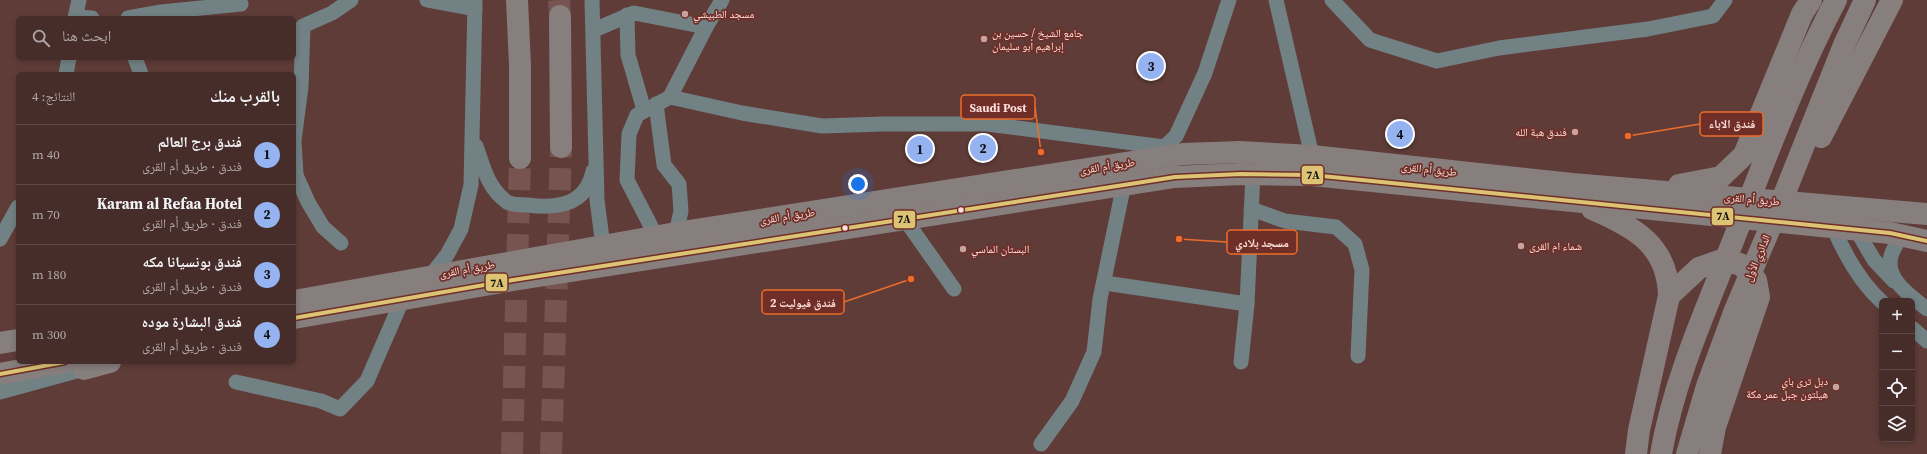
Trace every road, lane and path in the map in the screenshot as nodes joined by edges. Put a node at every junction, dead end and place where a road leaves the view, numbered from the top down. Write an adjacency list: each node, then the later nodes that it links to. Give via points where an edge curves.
1 (79, 0): 18 (street)
2 (351, 0): 29 (street, via 332,13 303,26 301,87)
3 (427, 0): 16 (street)
4 (517, 0): 34 (highway)
5 (592, 0): 22 (street)
6 (722, 0): 21 (street)
7 (1229, 0): 32 (street, via 1205,73 1176,136)
8 (1276, 0): 33 (street)
9 (1332, 0): 10 (street, via 1370,40 1437,61 1499,48 1648,29 1713,16)
10 (1726, 0)
11 (1811, 0): 39 (highway, via 1802,14 1744,155 1721,177 1684,185)
12 (1836, 0): 80 (highway, via 1819,32 1779,126 1705,310 1682,372 1665,430)
13 (1865, 0): 40 (highway, الدائري الأول, via 1844,45)
14 (1892, 0): 40 (highway, via 1806,165)
15 (241, 4): 19 (street)
16 (475, 4): 30 (street)
17 (627, 15): 21 (street, via 634,12); 22 (street); 28 (street, via 628,55)
18 (75, 16)
19 (139, 16)
20 (560, 16): 31 (highway)
21 (706, 27): 27 (street)
22 (594, 30): 35 (street)
23 (69, 60): 25 (street)
24 (136, 60): 26 (street)
25 (66, 72)
26 (140, 72)
27 (670, 96): 28 (street); 32 (street, via 742,113 822,126 987,124)
28 (650, 107): 47 (street, via 664,165 679,184 681,212); 47 (street, via 637,115 629,134 627,180)
29 (296, 126)
30 (473, 138): 35 (street, via 491,187 508,203 542,207 574,200 588,188); 54 (street, via 471,185 460,229 447,255)
31 (560, 147)
32 (1158, 153): 33 (highway, طريق أم القرى, via 1240,152); 38 (highway); 47 (highway, طريق أم القرى)
33 (1312, 156): 39 (highway, طريق أم القرى)
34 (520, 158)
35 (596, 159): 53 (street, via 597,200)
36 (1253, 174): 38 (highway, طريق أم القرى, via 1174,177); 39 (highway, طريق أم القرى, via 1312,175); 41 (street)
37 (296, 177): 52 (street, via 323,227)
38 (1124, 184): 44 (highway, طريق أم القرى); 56 (street)
39 (1574, 193): 43 (highway, طريق أم القرى); 45 (highway, طريق أم القرى); 58 (highway, via 1643,236 1657,252 1669,283)
40 (1784, 195): 81 (highway, الدائري الأول, via 1730,324 1707,386)
41 (1251, 209): 62 (street); 70 (street, via 1286,221 1336,227 1355,244 1362,270)
42 (16, 211): 50 (street)
43 (1927, 214)
44 (904, 218): 57 (street); 59 (highway, طريق أم القرى)
45 (1834, 229): 46 (highway, طريق أم القرى); 60 (street, via 1843,250)
46 (1857, 231): 48 (highway, طريق أم القرى); 55 (street, via 1874,260)
47 (666, 235): 53 (highway, طريق أم القرى)
48 (1896, 235): 49 (highway, طريق أم القرى); 51 (highway, طريق أم القرى); 55 (street, via 1890,263)
49 (1927, 235)
50 (0, 238)
51 (1927, 241)
52 (341, 243)
53 (603, 246): 54 (highway, طريق أم القرى)
54 (431, 275): 61 (highway, طريق أم القرى)
55 (1894, 281): 63 (street)
56 (1105, 283): 62 (street); 78 (street, via 1100,299 1094,352 1072,401)
57 (954, 289)
58 (1669, 296): 79 (highway); 82 (highway, via 1699,268 1719,261 1740,264 1756,280 1759,298 1715,427)
59 (403, 298): 64 (highway, طريق أم القرى); 76 (street, via 367,381 340,409 321,401)
60 (1879, 298)
61 (296, 300)
62 (1247, 304): 72 (street)
63 (1927, 310)
64 (296, 318)
65 (1915, 331): 67 (street)
66 (16, 340): 68 (highway)
67 (1927, 341)
68 (0, 343)
69 (16, 356): 71 (highway)
70 (1358, 356)
71 (0, 359)
72 (1242, 362)
73 (87, 364): 74 (highway)
74 (75, 365): 75 (highway); 77 (street)
75 (0, 374)
76 (236, 382)
77 (0, 392)
78 (1041, 444)
79 (1636, 454)
80 (1661, 454)
81 (1687, 454)
82 (1710, 454)

